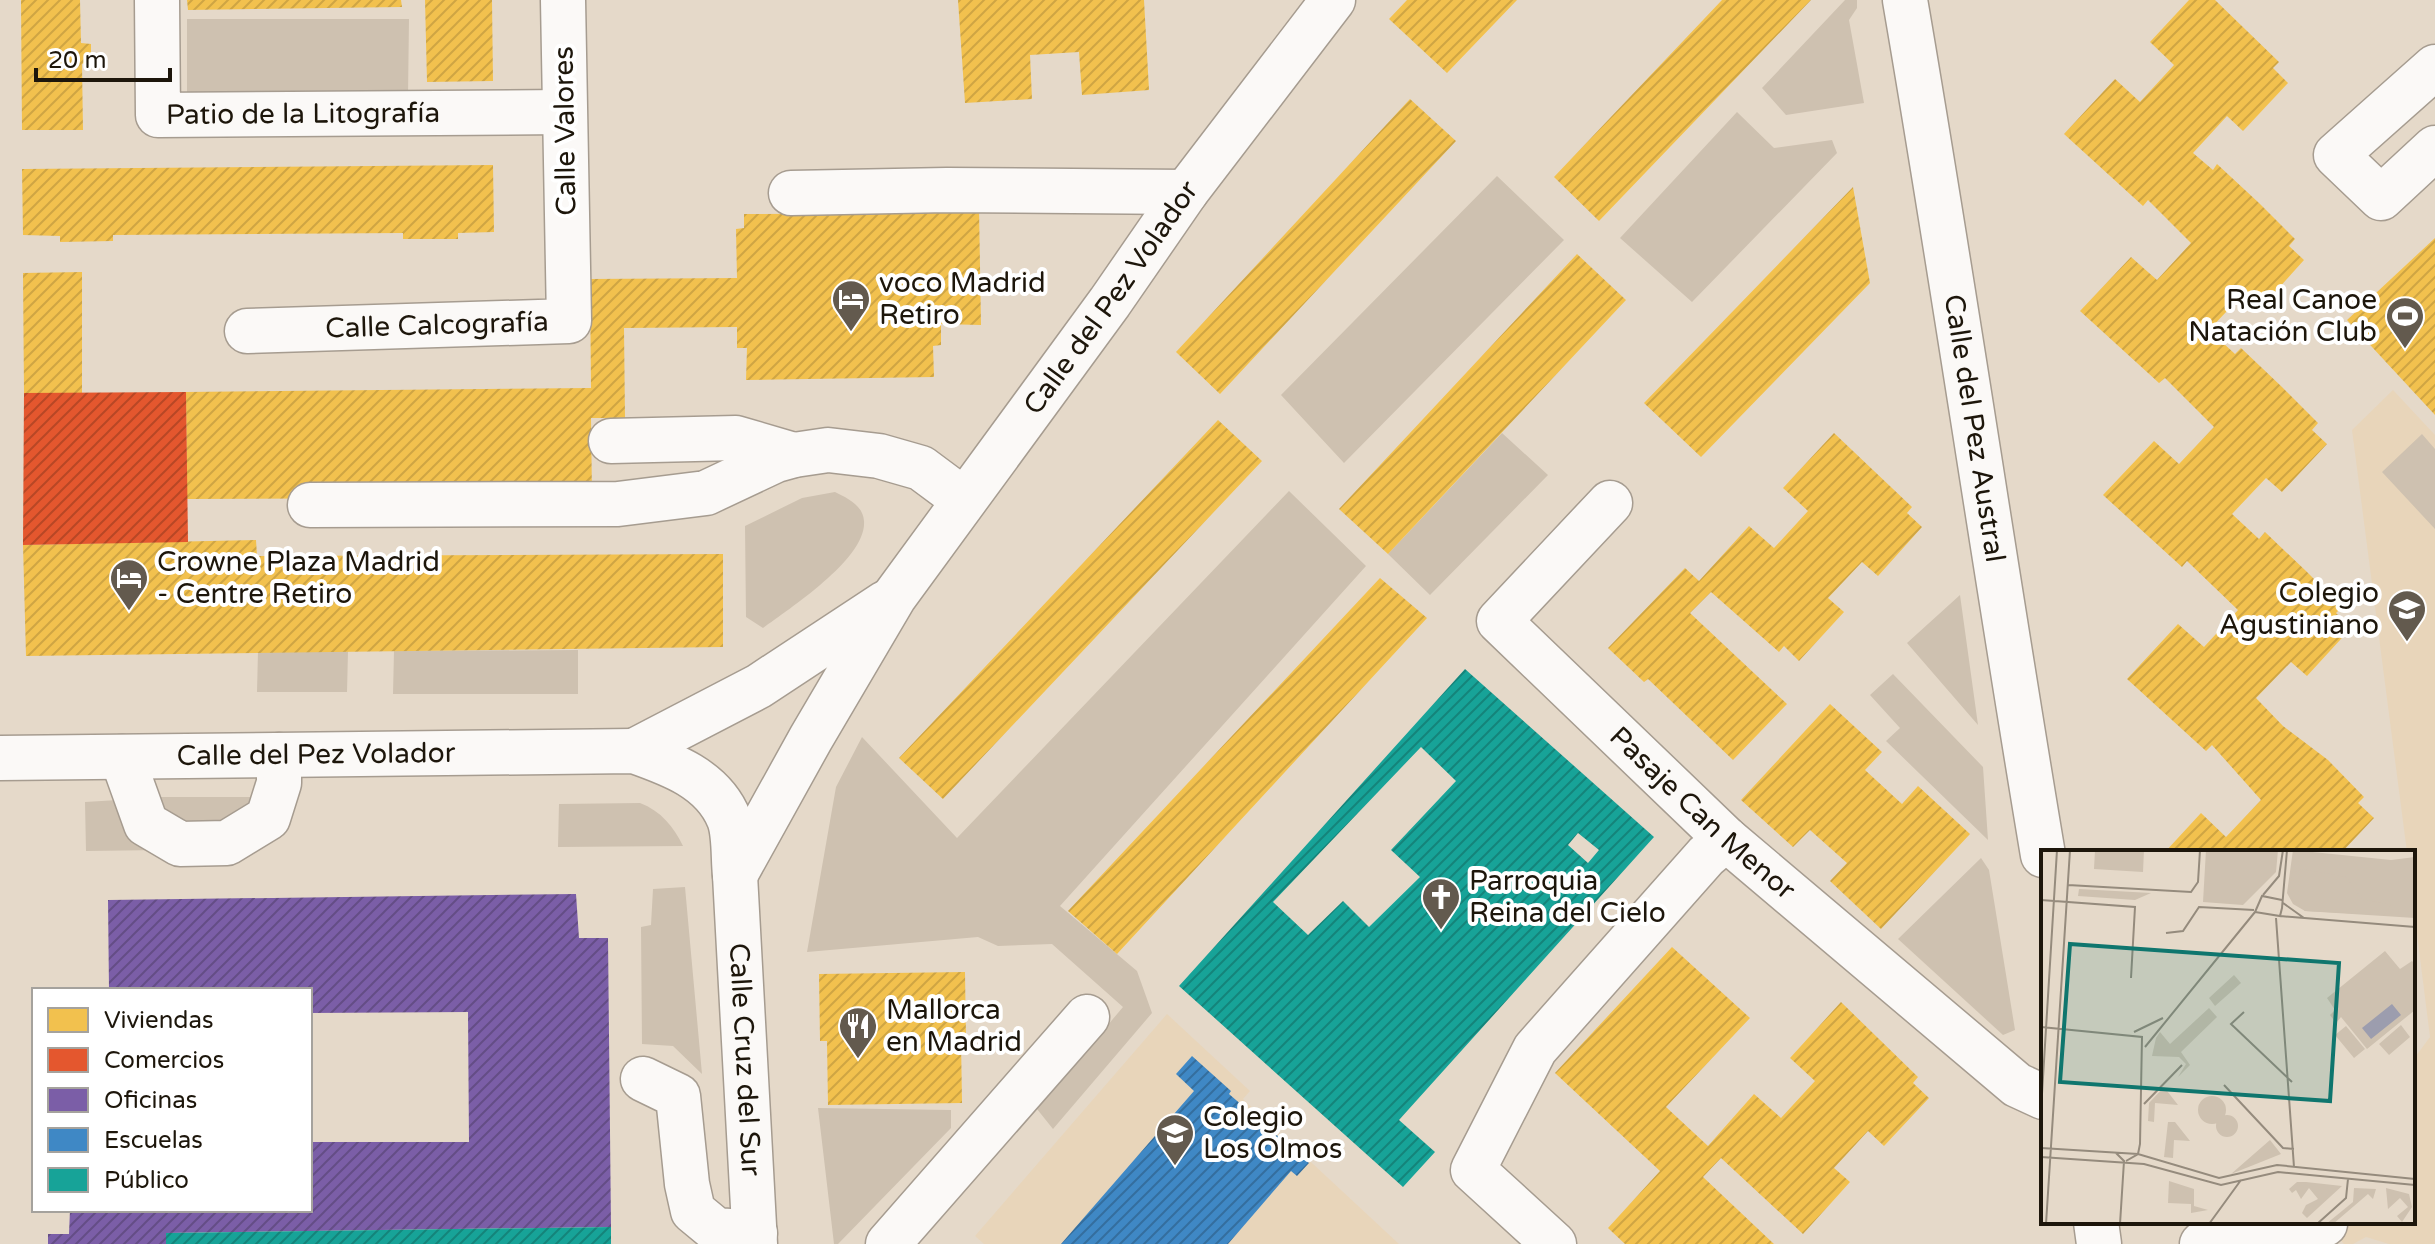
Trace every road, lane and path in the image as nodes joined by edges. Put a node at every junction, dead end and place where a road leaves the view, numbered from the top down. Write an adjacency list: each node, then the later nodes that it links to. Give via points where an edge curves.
1 (157, 0): 6 (street, Patio de la Litografía, via 158,115)
2 (563, 0): 6 (street, Calle Valores)
3 (1333, 0): 8 (street, Calle del Pez Volador)
4 (1905, 0): 23 (street, Calle del Pez Austral)
5 (2435, 67): 7 (street, via 2336,155 2381,198)
6 (564, 112): 10 (street, Calle Valores)
7 (2435, 148)
8 (1186, 192): 9 (street); 14 (street, Calle del Pez Volador)
9 (791, 193)
10 (566, 263): 11 (street, Calle Calcografía, via 569,321)
11 (247, 331)
12 (611, 441): 13 (street, via 736,438)
13 (794, 455): 14 (street, via 828,450 879,456 921,468); 16 (street, via 706,493 618,504)
14 (964, 500): 17 (street, Calle del Pez Volador)
15 (1610, 503): 22 (street, Pasaje Can Menor, via 1499,621)
16 (310, 505)
17 (894, 597): 18 (street, Calle del Pez Volador, via 759,686); 24 (street, Calle del Pez Volador)
18 (634, 751): 19 (street, Calle del Pez Volador); 24 (street, Calle del Pez Volador, via 675,765 709,789 729,820)
19 (279, 755): 20 (street, Calle del Pez Volador); 20 (street, via 279,783 268,818 227,843 180,844 146,824)
20 (122, 757): 21 (street, Calle del Pez Volador)
21 (0, 758)
22 (1726, 839): 27 (street, Pasaje Can Menor, via 2017,1085); 32 (street, via 1535,1049 1473,1170)
23 (2042, 850)
24 (735, 875): 30 (street, Calle Cruz del Sur)
25 (1087, 1017): 31 (street)
26 (643, 1079): 30 (street, via 678,1096 693,1211 716,1230)
27 (2041, 1096)
28 (2096, 1224): 33 (street)
29 (2325, 1224): 34 (street)
30 (755, 1238)
31 (888, 1244)
32 (1554, 1244)
33 (2099, 1244)
34 (2202, 1244)

